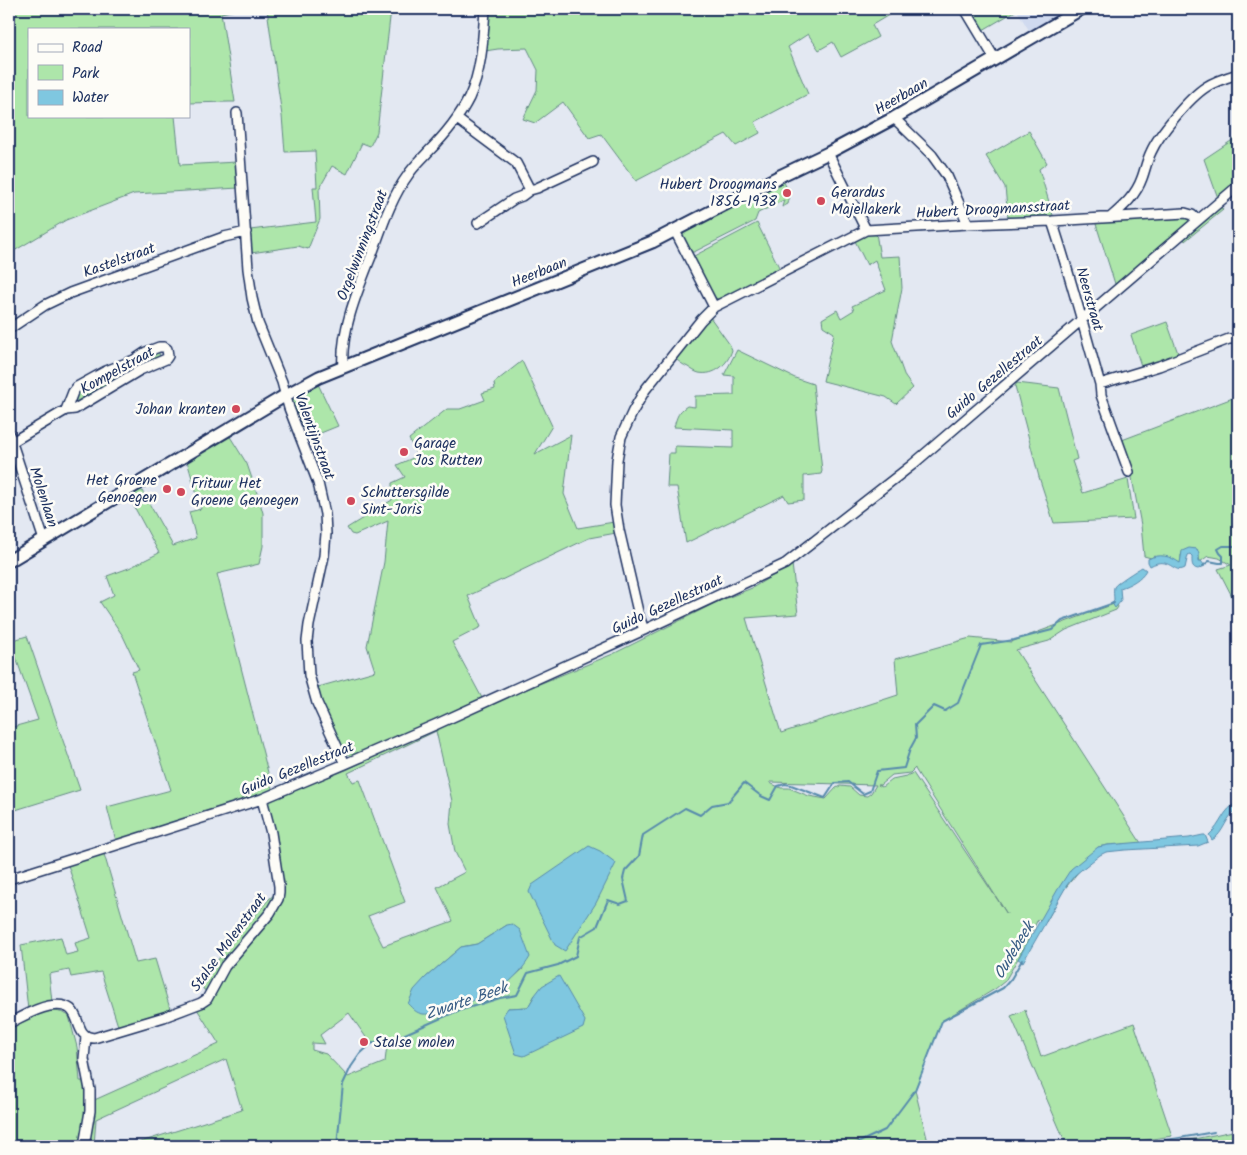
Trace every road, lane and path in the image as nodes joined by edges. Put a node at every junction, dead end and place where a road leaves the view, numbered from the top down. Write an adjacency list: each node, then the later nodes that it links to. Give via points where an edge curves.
1 (484, 9): 8 (street, Orgelwinningstraat, via 482,52 477,75)
2 (965, 9): 4 (street)
3 (1081, 9): 4 (street, Heerbaan)
4 (995, 59): 7 (street, Heerbaan)
5 (1238, 74): 13 (street, via 1207,87 1182,110 1151,152 1133,195)
6 (237, 113): 20 (street, Valentijnstraat)
7 (894, 118): 9 (street, Heerbaan); 17 (street, via 932,155 947,176)
8 (457, 119): 12 (street, via 516,163); 25 (street, Orgelwinningstraat, via 409,173 390,205 354,301 343,351)
9 (828, 153): 18 (street, Heerbaan); 19 (street)
10 (594, 162): 12 (street)
11 (1238, 186): 14 (street, Guido Gezellestraat)
12 (530, 190): 16 (street)
13 (1111, 217): 14 (street, Hubert Droogmansstraat, via 1185,213); 15 (street, Hubert Droogmansstraat)
14 (1197, 220): 22 (street, Guido Gezellestraat)
15 (1052, 221): 17 (street, Hubert Droogmansstraat); 22 (street, Neerstraat)
16 (478, 224)
17 (968, 224): 19 (street, Hubert Droogmansstraat)
18 (675, 230): 21 (street); 25 (street, Heerbaan)
19 (866, 230): 21 (street, Hubert Droogmansstraat)
20 (246, 232): 23 (street, Kastelstraat, via 224,236 70,293); 27 (street, Valentijnstraat, via 255,311)
21 (714, 307): 33 (street, Hubert Droogmansstraat, via 645,390 621,437 615,505)
22 (1082, 320): 26 (street, Neerstraat); 33 (street, Guido Gezellestraat, via 912,465 785,564)
23 (9, 329)
24 (1238, 340): 26 (street, via 1235,338)
25 (343, 367): 27 (street, Heerbaan)
26 (1100, 384): 30 (street, Neerstraat)
27 (286, 395): 31 (street, Heerbaan); 34 (street, Valentijnstraat, via 318,483 325,514 324,556 307,640 309,674 317,703)
28 (66, 410): 28 (street, Kompelstraat, via 75,409 161,361 168,356 167,349 159,347 146,352 78,387); 29 (street, Kompelstraat)
29 (10, 438): 31 (street, Molenlaan)
30 (1129, 472)
31 (44, 540): 32 (street, Heerbaan)
32 (9, 561)
33 (644, 630): 34 (street, Guido Gezellestraat)
34 (345, 764): 35 (street, Guido Gezellestraat)
35 (262, 799): 36 (street, Guido Gezellestraat); 38 (street, Stalse Molenstraat, via 271,833 279,893 270,913 225,966 207,999 192,1008 164,1017 94,1038)
36 (9, 879)
37 (9, 1022): 38 (street, via 48,1006 61,1005 75,1014)
38 (86, 1036): 39 (street, via 84,1058 90,1111)
39 (84, 1146)

